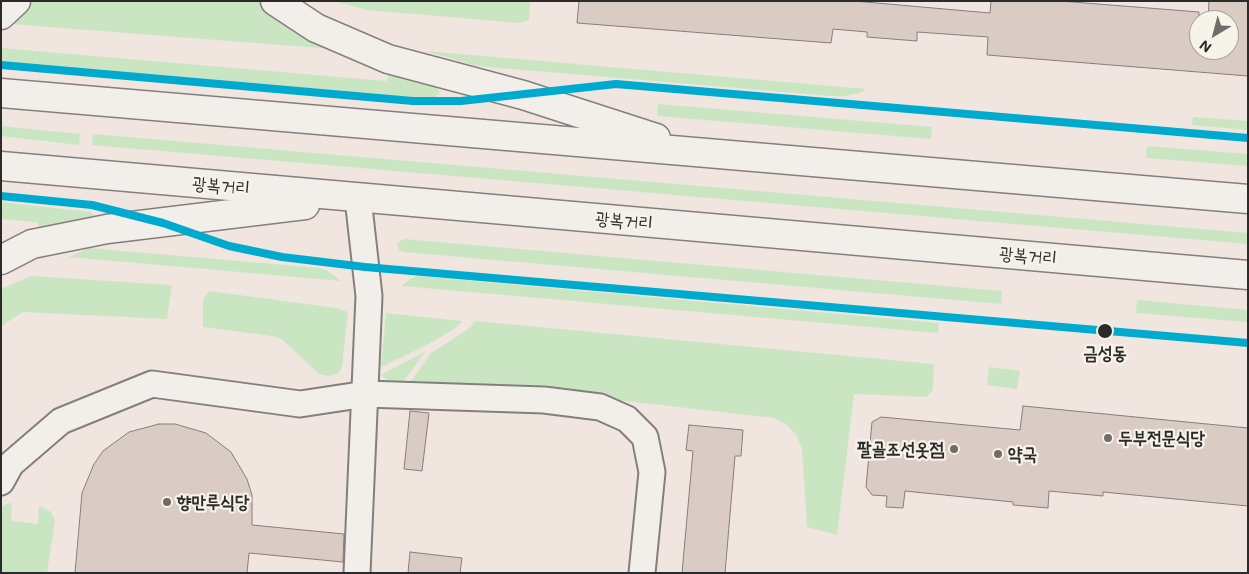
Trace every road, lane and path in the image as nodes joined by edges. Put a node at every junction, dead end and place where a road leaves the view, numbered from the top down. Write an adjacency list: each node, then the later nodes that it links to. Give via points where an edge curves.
1 (16, 1): 3 (highway)
2 (275, 1): 5 (highway, via 316,28 388,60 523,95)
3 (1, 15)
4 (1, 93): 5 (highway)
5 (700, 152): 8 (highway)
6 (1, 166): 7 (highway, 광복거리)
7 (358, 198): 9 (highway, via 107,229 32,244); 10 (highway, 광복거리); 11 (street, via 369,296)
8 (1248, 199)
9 (1, 260)
10 (1248, 275)
11 (366, 394): 12 (street, via 300,404 152,384 61,421 12,464); 13 (street); 14 (street, via 544,400 600,407 627,419 645,437 652,472)
12 (1, 482)
13 (357, 573)
14 (642, 573)

